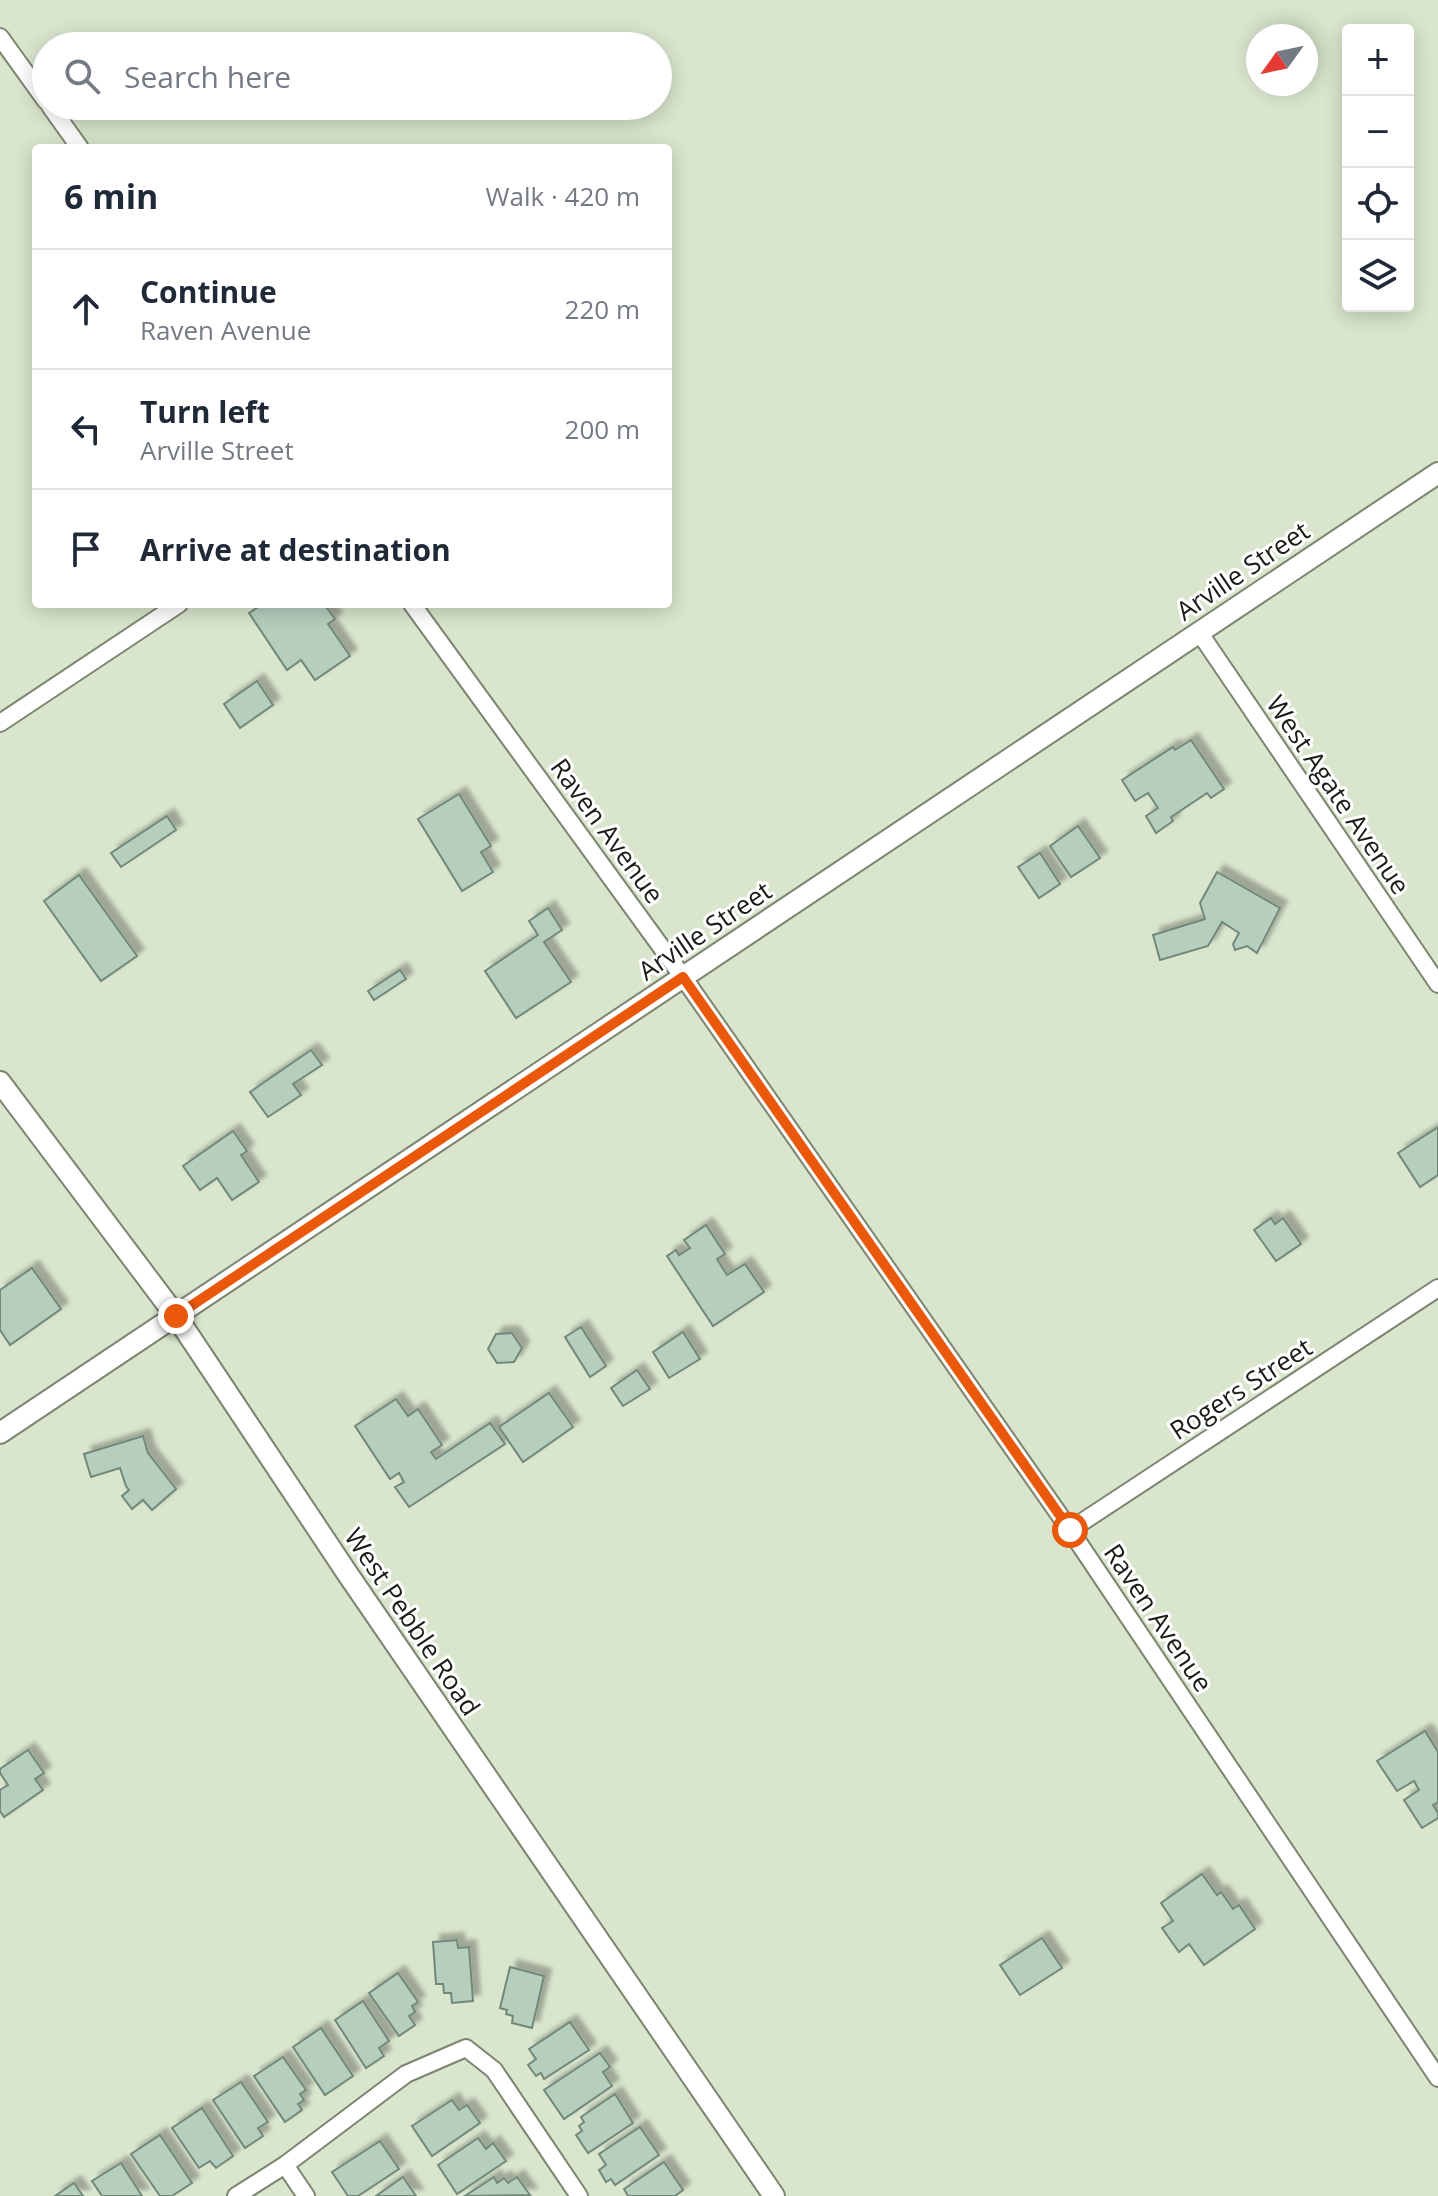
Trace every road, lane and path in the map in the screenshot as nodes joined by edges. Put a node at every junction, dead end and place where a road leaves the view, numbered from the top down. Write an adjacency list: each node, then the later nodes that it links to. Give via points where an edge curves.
1 (0, 37): 2 (street)
2 (32, 82)
3 (60, 120): 4 (street)
4 (77, 144)
5 (1438, 473): 8 (street, Arville Street)
6 (173, 608): 9 (street)
7 (415, 608): 10 (street, Raven Avenue)
8 (1199, 632): 10 (street, Arville Street); 11 (street, West Agate Avenue)
9 (0, 723)
10 (683, 977): 14 (street, Arville Street); 16 (street, Raven Avenue)
11 (1438, 984)
12 (0, 1082): 14 (street, West Pebble Road)
13 (1438, 1288): 16 (street, Rogers Street)
14 (176, 1316): 15 (street, Arville Street); 22 (street, West Pebble Road)
15 (0, 1433)
16 (1070, 1530): 17 (street, Raven Avenue)
17 (1435, 2066)
18 (285, 2165): 19 (street); 20 (street); 21 (street, via 406,2074 466,2048 494,2070)
19 (236, 2196)
20 (306, 2196)
21 (579, 2196)
22 (774, 2196)

